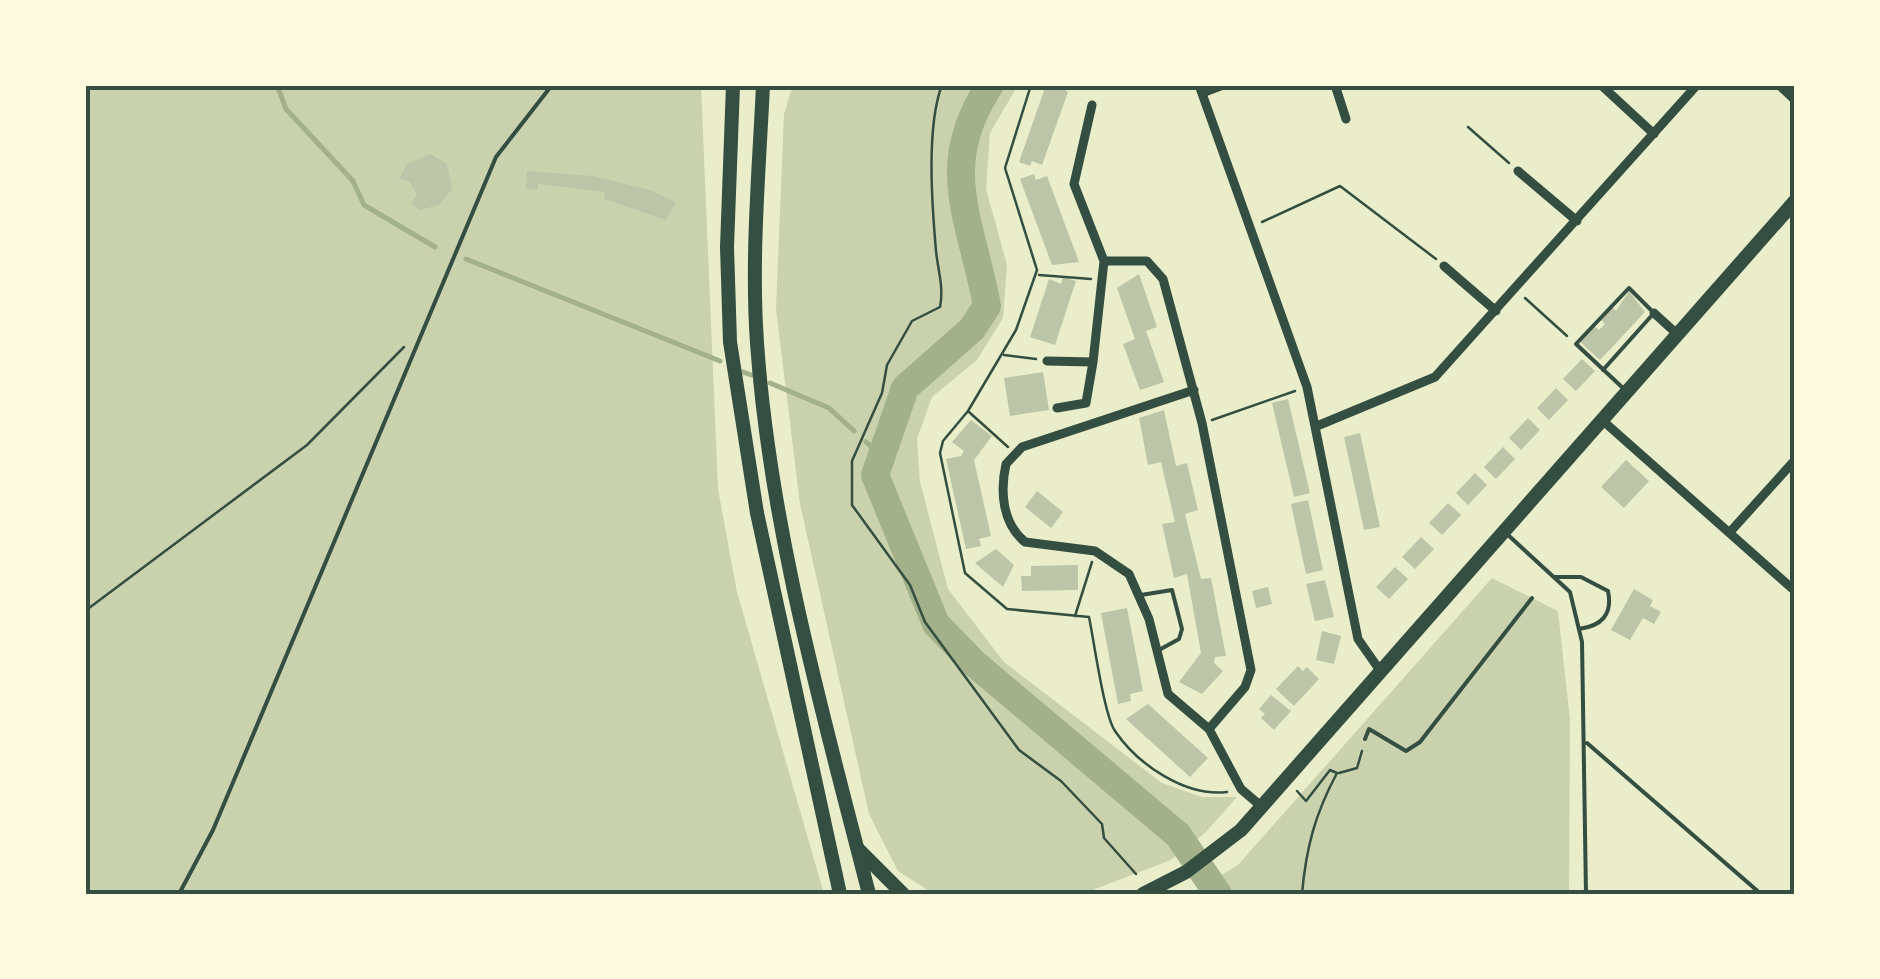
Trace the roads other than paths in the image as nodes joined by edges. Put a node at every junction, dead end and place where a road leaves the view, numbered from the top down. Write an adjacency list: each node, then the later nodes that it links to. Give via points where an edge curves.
1 (552, 85): 45 (lane, via 496,157 213,830)
2 (733, 85): 46 (main road, via 730,342 757,514)
3 (763, 85): 44 (main road, via 755,251 766,432)
4 (1223, 85): 9 (street)
5 (1335, 85): 12 (street)
6 (1601, 85): 13 (street)
7 (1697, 85): 13 (street)
8 (1779, 85): 10 (street)
9 (1200, 89): 29 (street)
10 (1795, 100)
11 (1092, 105): 17 (street, via 1074,184)
12 (1346, 119)
13 (1654, 134): 16 (street)
14 (1518, 171): 16 (street)
15 (1795, 201): 21 (main road)
16 (1577, 221): 19 (street)
17 (1104, 261): 23 (street); 25 (street, via 1146,261 1159,271)
18 (1444, 266): 19 (street)
19 (1496, 311): 29 (street, via 1434,377)
20 (1654, 313): 21 (street); 24 (lane); 24 (lane, via 1630,288 1576,344)
21 (1677, 334): 26 (main road)
22 (1047, 361): 23 (street)
23 (1093, 362): 27 (street, via 1086,403)
24 (1603, 370): 26 (lane)
25 (1194, 390): 35 (street, via 1014,452 1006,464 1004,507 1017,535 1034,546 1096,551 1129,574); 40 (street, via 1250,670 1246,687)
26 (1627, 392): 28 (main road)
27 (1057, 408)
28 (1602, 420): 31 (main road); 32 (street)
29 (1317, 426): 39 (street, via 1358,639)
30 (1795, 460): 32 (street)
31 (1504, 532): 33 (lane); 39 (main road)
32 (1730, 532): 34 (street)
33 (1554, 577): 37 (lane, via 1570,592); 37 (lane, via 1581,577 1608,591 1606,616)
34 (1795, 591)
35 (1141, 595): 38 (street); 38 (lane, via 1172,590 1182,629 1169,647)
36 (1532, 598): 41 (lane, via 1420,742 1406,750 1369,729)
37 (1578, 628): 42 (lane)
38 (1154, 651): 40 (street, via 1168,694)
39 (1381, 672): 43 (main road)
40 (1208, 729): 43 (street, via 1241,789)
41 (1365, 739)
42 (1586, 742): 50 (lane); 51 (lane)
43 (1262, 807): 49 (main road, via 1186,872)
44 (858, 850): 47 (main road); 48 (main road)
45 (179, 894)
46 (840, 894)
47 (869, 894)
48 (903, 894)
49 (1143, 894)
50 (1586, 894)
51 (1761, 894)

